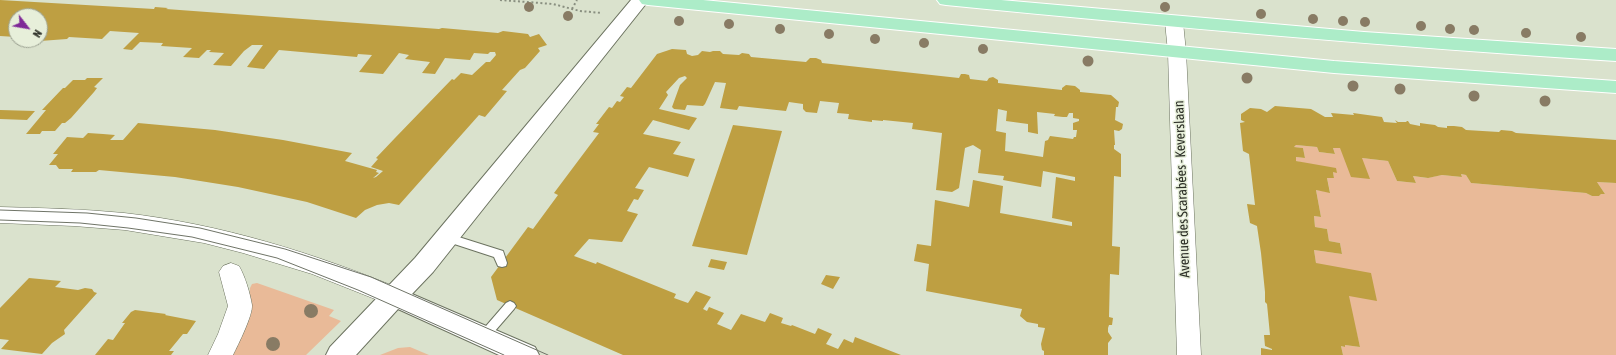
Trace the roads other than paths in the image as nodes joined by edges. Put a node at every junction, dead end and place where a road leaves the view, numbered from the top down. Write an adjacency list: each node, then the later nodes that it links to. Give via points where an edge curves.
1 (640, 0): 9 (street)
2 (648, 0): 5 (main road)
3 (946, 0): 4 (main road)
4 (1174, 22): 5 (street, Avenue des Scarabées - Keverslaan); 6 (main road, via 1521,50)
5 (1177, 52): 7 (main road, via 1350,68); 18 (street, Avenue des Scarabées - Keverslaan)
6 (1616, 55)
7 (1616, 87)
8 (0, 215): 12 (street, via 84,218 196,233 281,254 364,283)
9 (445, 237): 10 (lane, via 499,254); 12 (street)
10 (502, 263)
11 (230, 272): 15 (street, via 240,306)
12 (395, 297): 14 (street); 16 (street)
13 (510, 306): 14 (lane)
14 (484, 336): 17 (street)
15 (220, 355)
16 (339, 355)
17 (526, 355)
18 (1189, 355)

